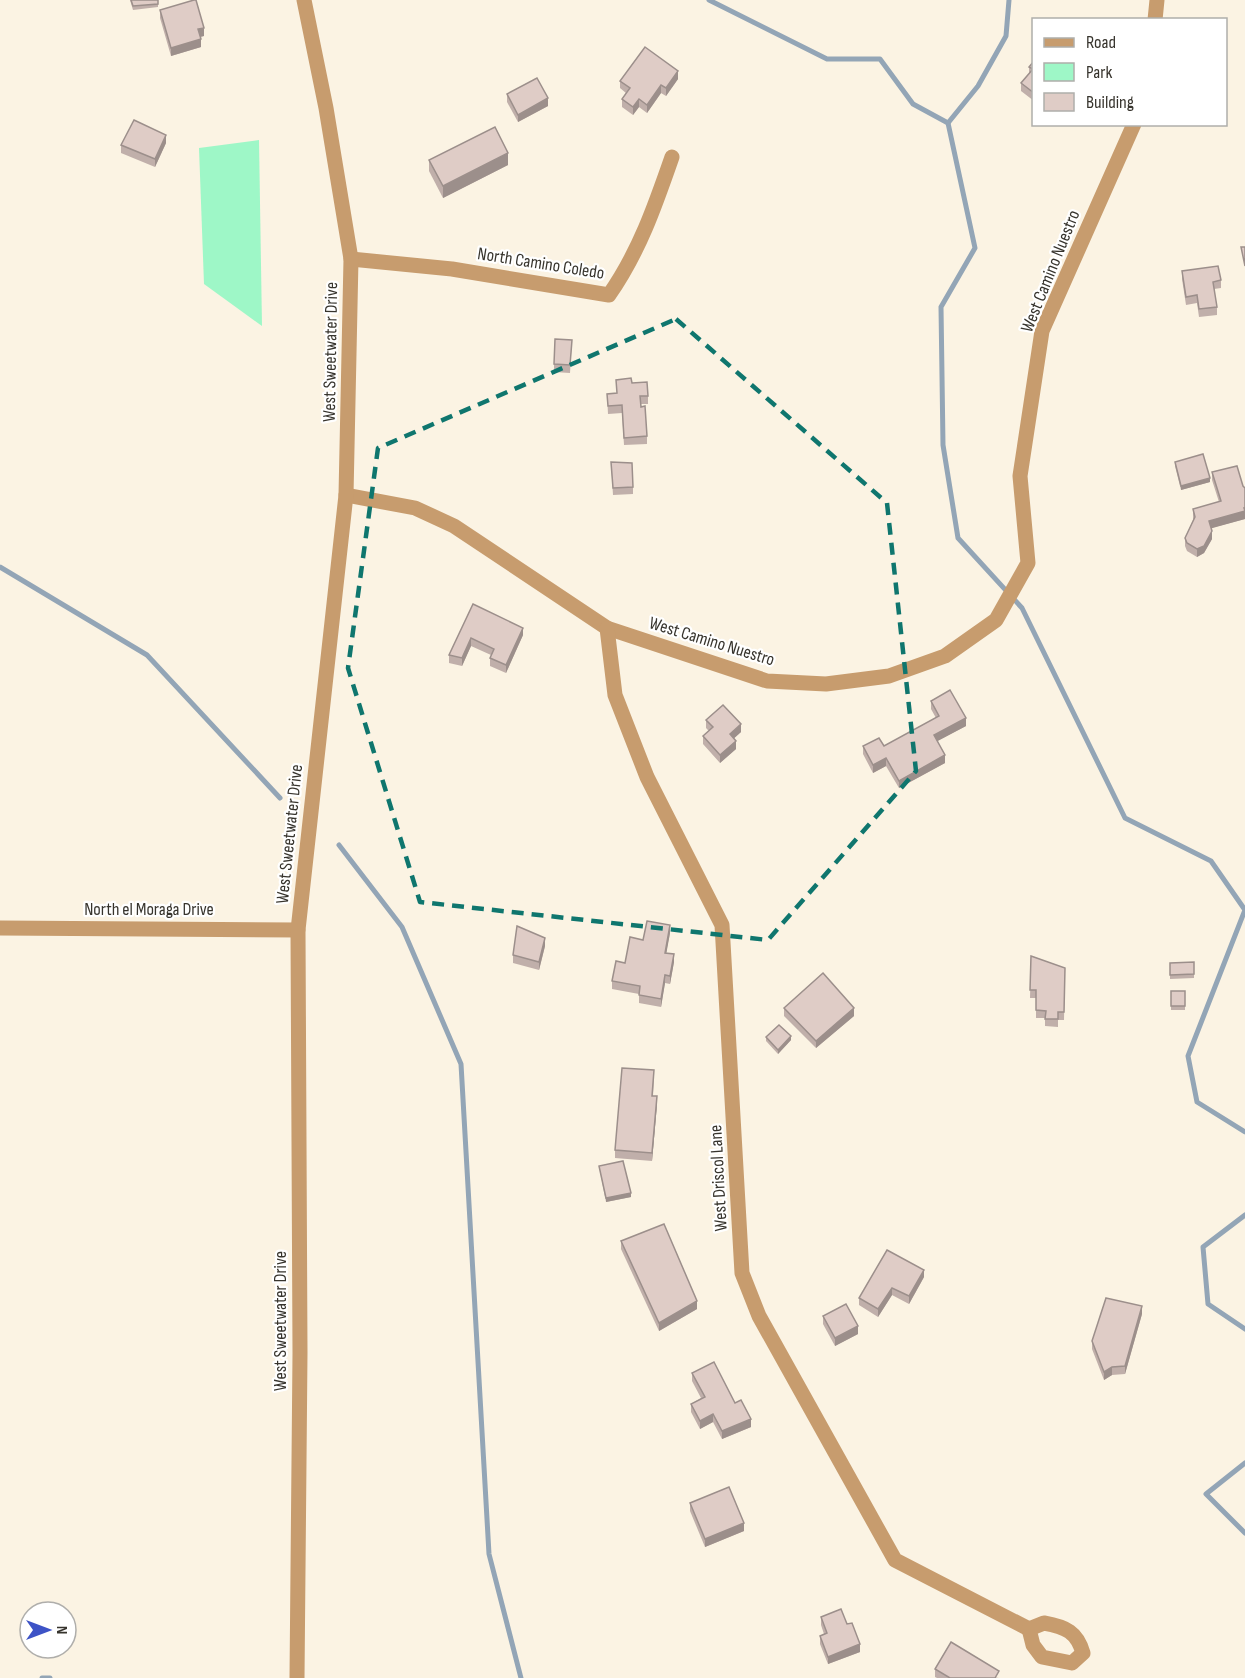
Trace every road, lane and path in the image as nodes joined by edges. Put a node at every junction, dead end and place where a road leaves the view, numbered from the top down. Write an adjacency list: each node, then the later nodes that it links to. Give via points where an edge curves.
1 (304, 0): 6 (street, West Sweetwater Drive)
2 (1157, 0): 3 (street)
3 (1155, 18)
4 (1133, 126): 8 (street, West Camino Nuestro, via 1042,331 1020,476 1028,563 996,620 945,656 889,676 826,684 767,681)
5 (672, 157): 6 (street, North Camino Coledo, via 649,224 626,271 609,295 452,269)
6 (351, 259): 7 (street, West Sweetwater Drive)
7 (346, 495): 8 (street, West Camino Nuestro, via 415,508 454,526); 10 (street, West Sweetwater Drive)
8 (607, 628): 11 (street, West Driscol Lane, via 615,695 646,777 722,925 742,1274 759,1316 896,1560)
9 (0, 928): 10 (street, North el Moraga Drive)
10 (298, 930): 12 (street, West Sweetwater Drive)
11 (1029, 1629)
12 (297, 1678)

